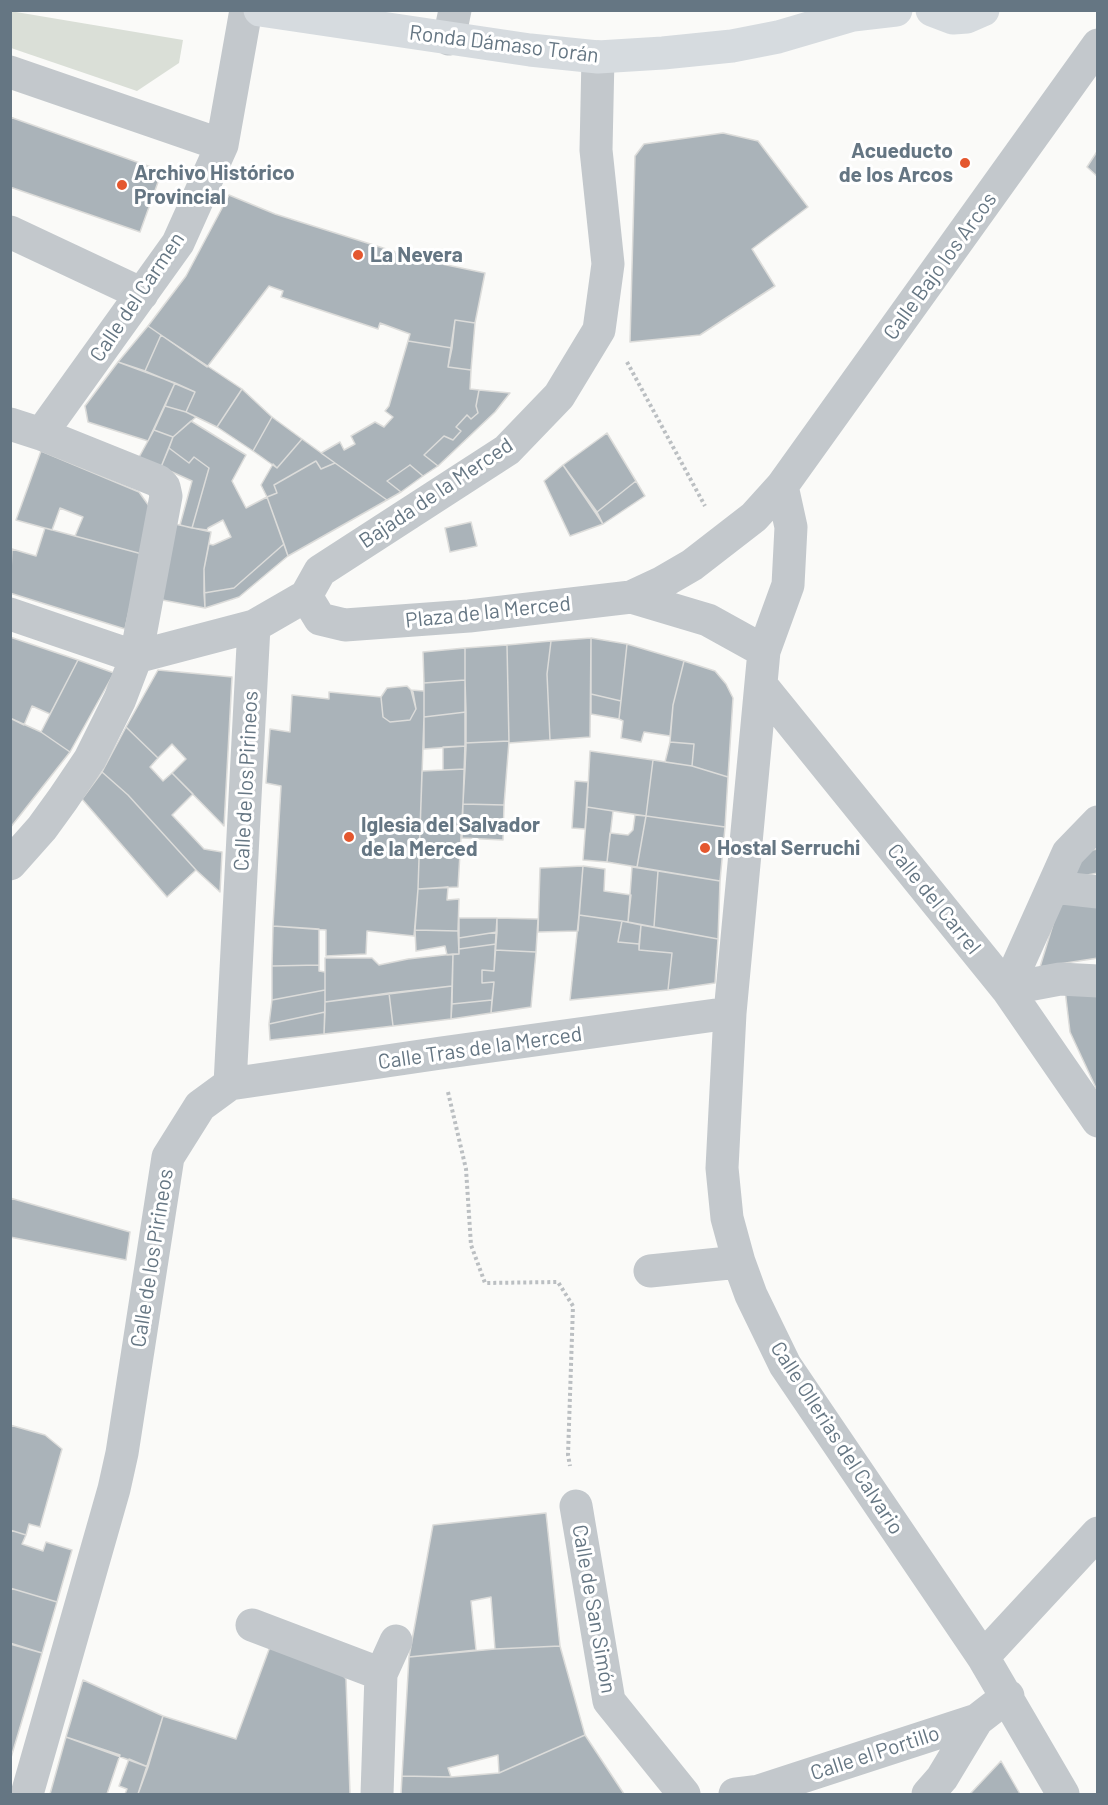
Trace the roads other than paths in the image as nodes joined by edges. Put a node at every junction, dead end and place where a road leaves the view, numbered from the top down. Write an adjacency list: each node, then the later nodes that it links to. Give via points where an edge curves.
1 (246, 10): 11 (street, Calle del Carmen)
2 (260, 10): 7 (main road, Ronda Dámaso Torán)
3 (896, 10): 6 (main road, Ronda Dámaso Torán)
4 (932, 10): 5 (main road, via 953,18 968,17)
5 (982, 10)
6 (855, 13): 9 (main road, Ronda Dámaso Torán, via 778,37 732,46)
7 (452, 25): 9 (main road, Ronda Dámaso Torán, via 530,50)
8 (1098, 45): 16 (street, Calle Bajo los Arcos)
9 (598, 57): 17 (street, Bajada de la Merced, via 596,150 608,264 599,330 559,396 507,450 320,571)
10 (10, 72): 11 (street)
11 (222, 146): 13 (street, Calle del Carmen, via 178,243)
12 (10, 232): 13 (street)
13 (142, 294): 15 (street, Calle del Carmen)
14 (10, 424): 15 (street)
15 (42, 434): 22 (street, via 158,481 164,487 166,496)
16 (782, 486): 18 (street, Plaza de la Merced, via 754,517 692,565); 21 (street, via 790,527 788,585)
17 (306, 596): 18 (street, Plaza de la Merced, via 320,619 345,625 469,616); 20 (street)
18 (631, 597): 21 (street, Plaza de la Merced, via 708,620)
19 (10, 614): 22 (street)
20 (254, 626): 22 (street); 31 (street, Calle de los Pirineos)
21 (765, 651): 23 (street, Calle Ollerias del Calvario)
22 (136, 657): 25 (street, via 90,759 42,828)
23 (761, 685): 29 (street, Calle del Carrel); 30 (street, Calle Ollerias del Calvario)
24 (1098, 822): 26 (street, via 1068,854)
25 (10, 864)
26 (1053, 887): 27 (street); 29 (street)
27 (1098, 892)
28 (1098, 981): 29 (street, via 1060,980)
29 (1006, 989): 32 (street, Calle del Carrel)
30 (730, 1014): 31 (street, Calle Tras de la Merced); 33 (street, Calle Ollerias del Calvario, via 723,1177 727,1218)
31 (230, 1084): 43 (street, Calle de los Pirineos, via 200,1106 168,1157 116,1480)
32 (1098, 1121)
33 (739, 1262): 34 (street); 39 (street, Calle Ollerias del Calvario, via 785,1365)
34 (650, 1271)
35 (576, 1506): 45 (street, Calle de San Simón, via 609,1701)
36 (1098, 1533): 39 (street)
37 (252, 1625): 40 (street)
38 (396, 1641): 40 (street)
39 (983, 1657): 41 (street, Calle Ollerias del Calvario)
40 (381, 1674): 44 (street)
41 (1008, 1696): 42 (street, Calle el Portillo); 48 (street, Calle Ollerias del Calvario)
42 (977, 1720): 46 (street, Calle el Portillo, via 759,1791); 47 (street)
43 (27, 1794)
44 (377, 1794)
45 (684, 1794)
46 (735, 1794)
47 (928, 1794)
48 (1063, 1794)

